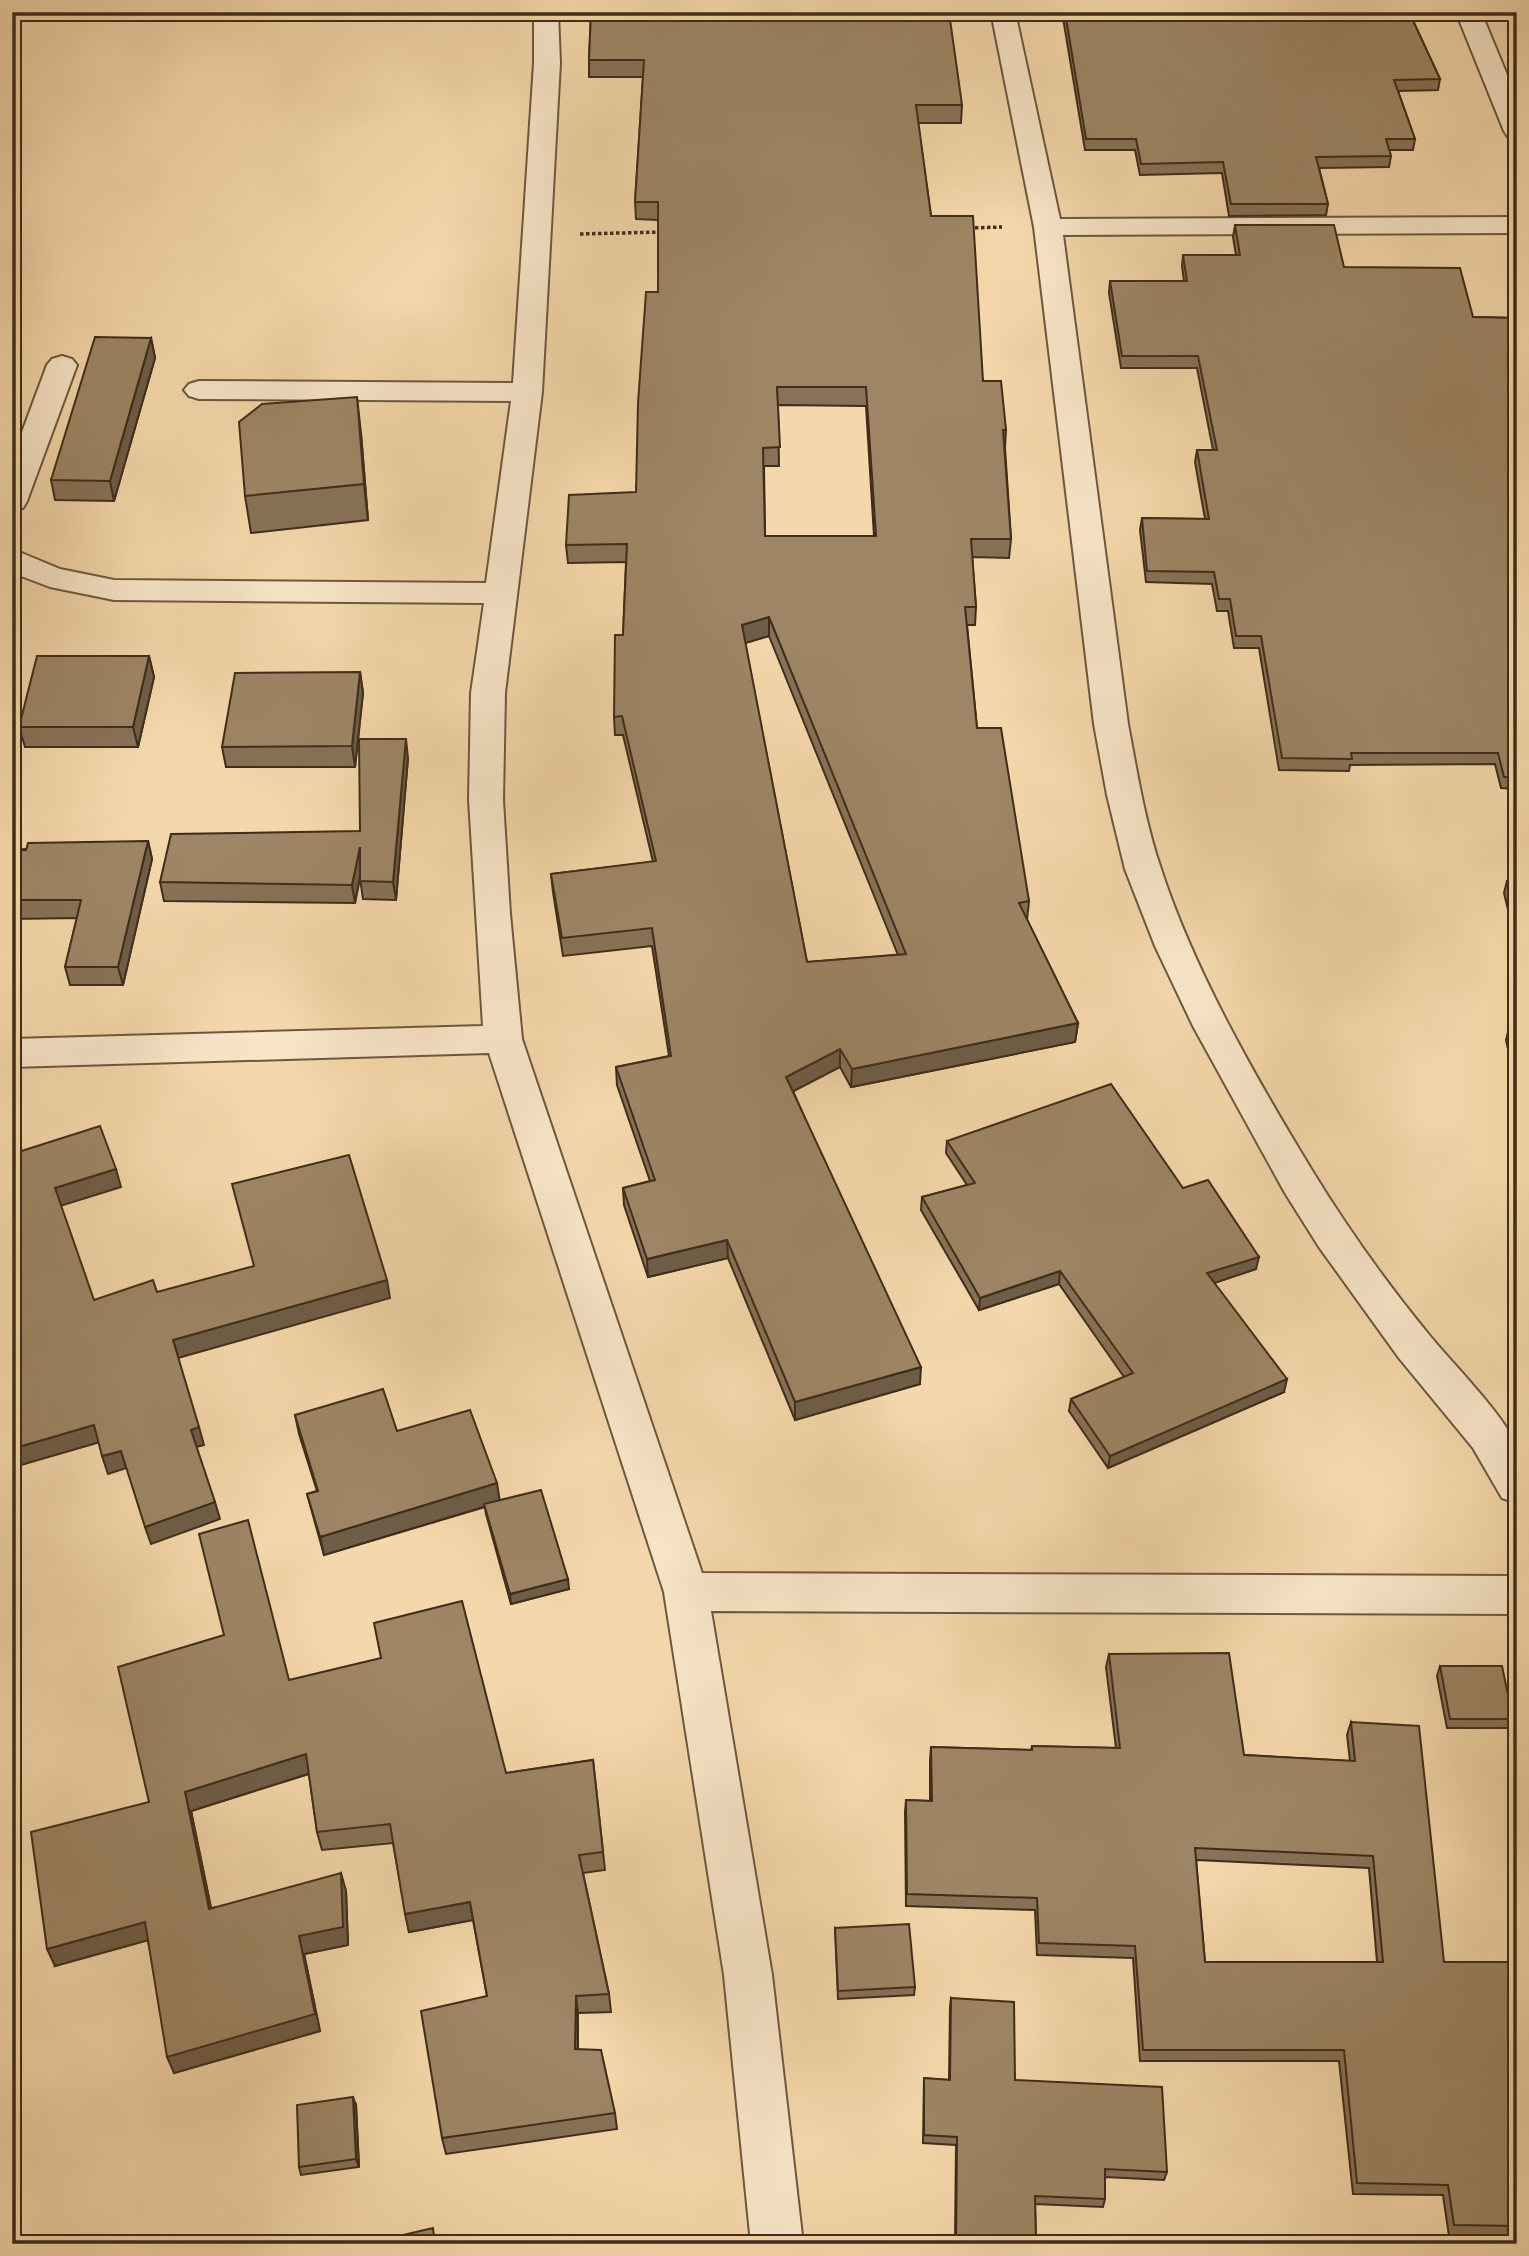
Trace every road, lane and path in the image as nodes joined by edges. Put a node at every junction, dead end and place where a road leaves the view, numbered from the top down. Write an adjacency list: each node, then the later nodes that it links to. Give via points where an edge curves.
1 (546, 12): 9 (street)
2 (1003, 12): 6 (street)
3 (1468, 12): 4 (street)
4 (1517, 131)
5 (1517, 225): 6 (street)
6 (1048, 227): 7 (path); 18 (street, via 1111,724 1143,869 1173,946 1212,1026 1298,1182 1371,1290 1488,1436)
7 (965, 228)
8 (675, 232): 9 (path)
9 (537, 234): 12 (street)
10 (62, 365): 13 (street)
11 (199, 390): 12 (street)
12 (527, 392): 15 (street)
13 (12, 501)
14 (12, 559): 15 (street, via 67,583 114,590)
15 (499, 593): 16 (street, via 488,693 486,800)
16 (503, 1039): 17 (street); 19 (street)
17 (12, 1053)
18 (1517, 1485)
19 (686, 1592): 20 (street); 21 (street, via 748,1975)
20 (1517, 1595)
21 (777, 2244)

